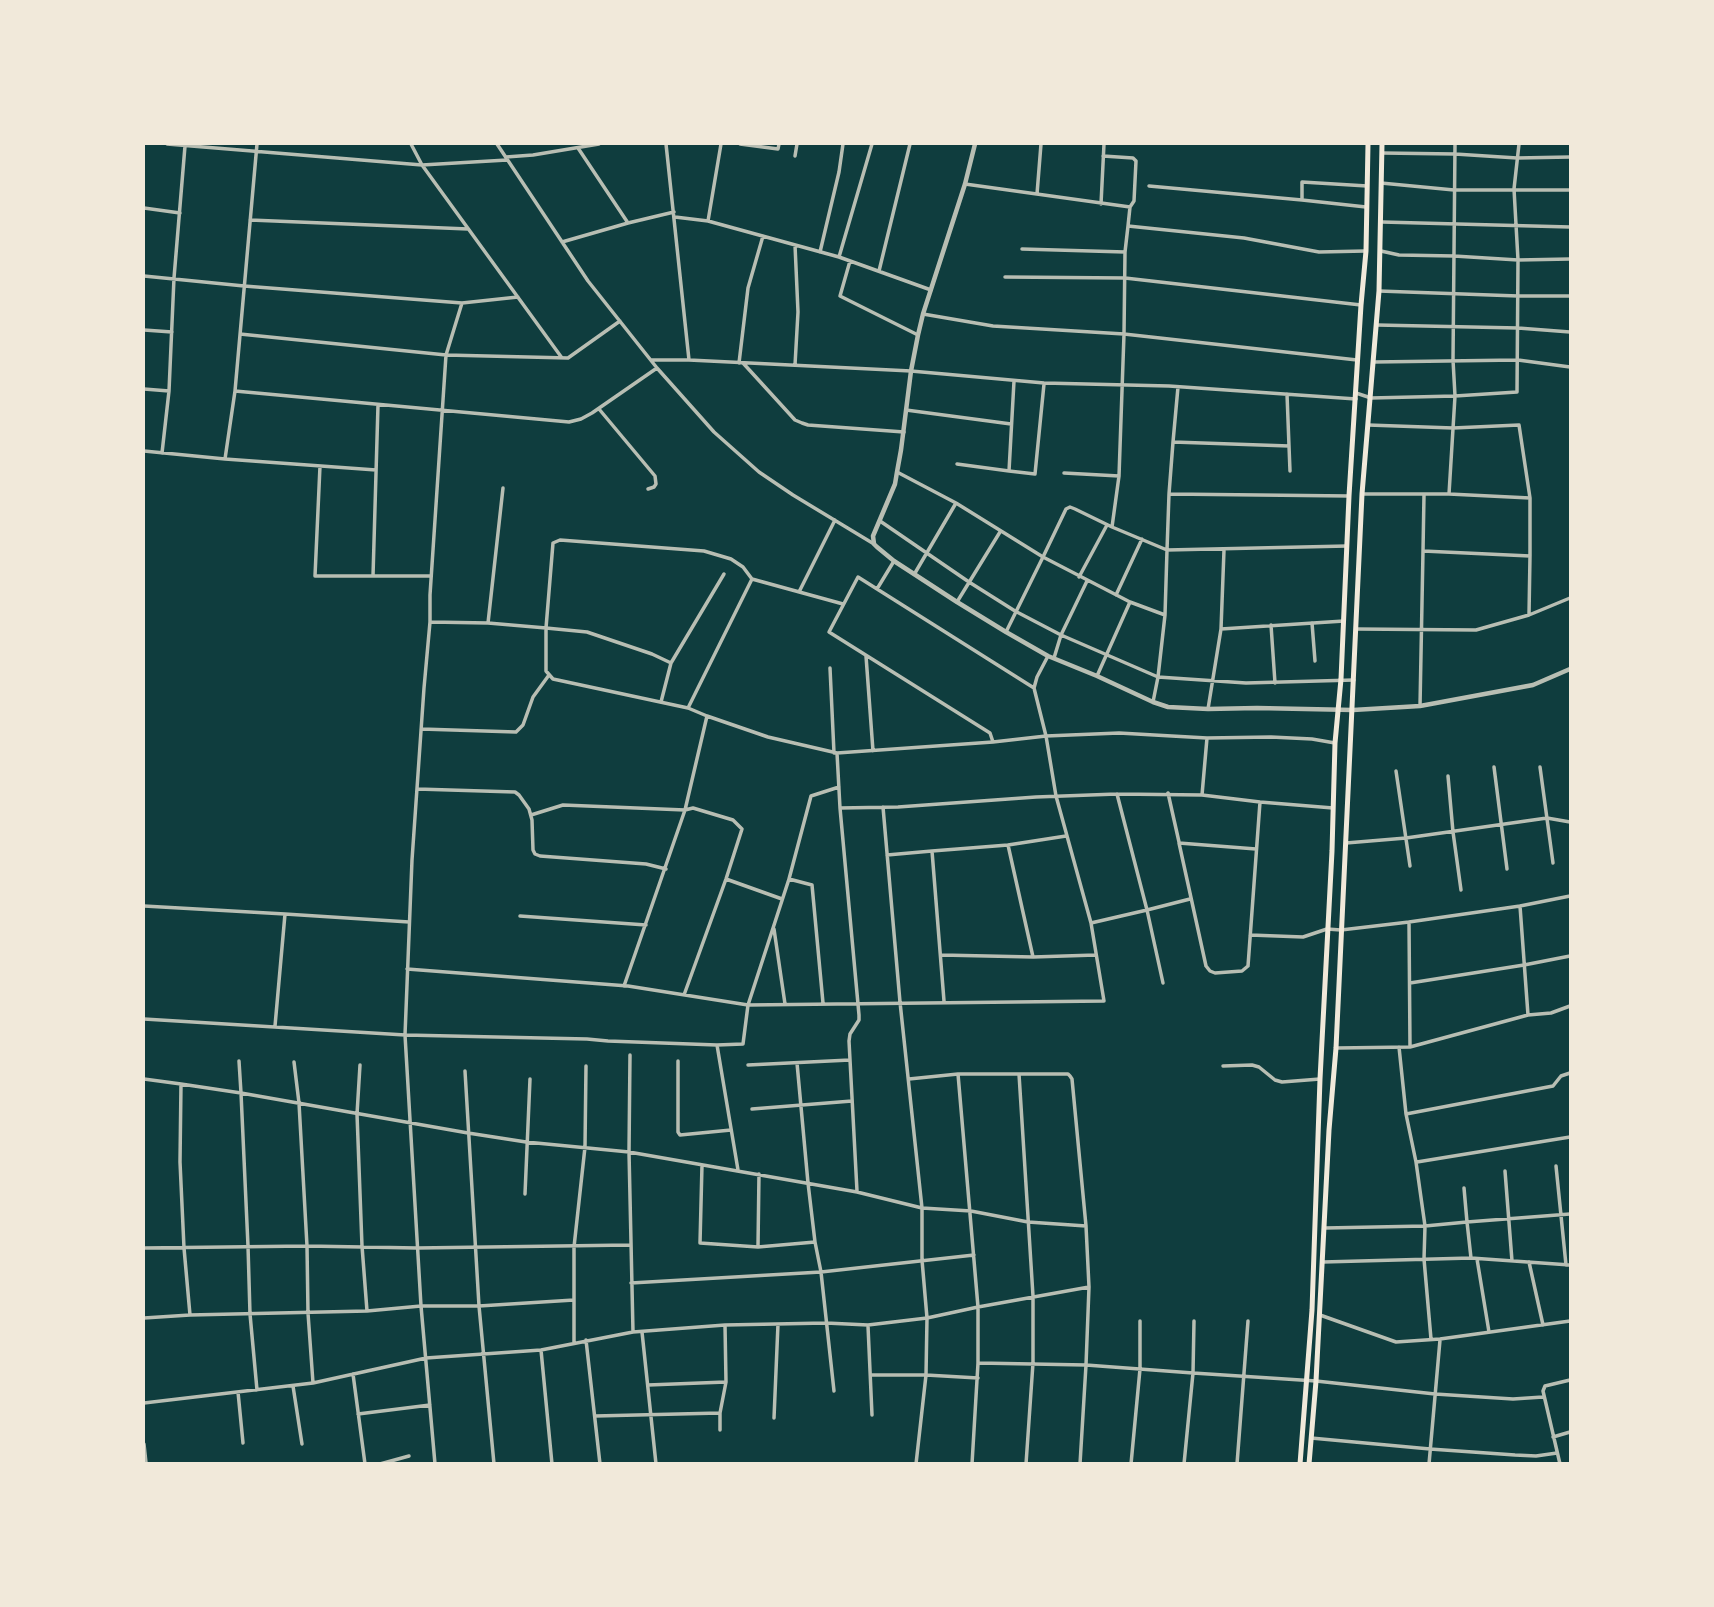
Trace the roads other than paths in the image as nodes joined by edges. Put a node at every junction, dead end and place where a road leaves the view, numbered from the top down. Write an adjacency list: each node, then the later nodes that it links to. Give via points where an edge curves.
1 (167, 144): 21 (street)
2 (257, 144): 23 (street)
3 (411, 144): 31 (street)
4 (497, 144): 29 (street)
5 (599, 144): 22 (street)
6 (666, 144): 46 (street)
7 (721, 144): 48 (street)
8 (740, 144): 9 (street, via 778,149)
9 (779, 144)
10 (797, 144): 26 (street)
11 (843, 144): 63 (street)
12 (872, 144): 65 (street)
13 (910, 144): 69 (street)
14 (975, 144): 33 (street)
15 (1041, 144): 39 (street)
16 (1104, 144): 27 (street)
17 (1368, 144): 35 (main road)
18 (1382, 144): 24 (main road)
19 (1455, 144): 25 (street)
20 (1519, 144): 30 (street)
21 (185, 145): 23 (street); 45 (street)
22 (578, 148): 29 (street); 50 (street)
23 (257, 152): 31 (street); 47 (street)
24 (1382, 153): 25 (street); 32 (main road)
25 (1455, 154): 30 (street); 37 (street)
26 (795, 156)
27 (1103, 156): 41 (street); 44 (street, via 1136,161)
28 (1570, 157): 30 (street)
29 (507, 158): 31 (street); 57 (street)
30 (1517, 158): 36 (street)
31 (422, 165): 55 (street)
32 (1381, 183): 37 (street); 49 (main road)
33 (965, 184): 39 (street); 75 (street)
34 (1149, 186): 40 (street)
35 (1367, 186): 40 (street, via 1302,182); 42 (main road)
36 (1514, 189): 37 (street); 38 (street); 52 (street)
37 (1454, 190): 51 (street)
38 (1570, 190)
39 (1037, 194): 41 (street)
40 (1302, 200): 42 (street)
41 (1101, 204): 44 (street)
42 (1366, 207): 60 (main road)
43 (144, 208): 45 (street)
44 (1130, 208): 53 (street)
45 (180, 213): 72 (street)
46 (675, 215): 48 (street); 50 (street); 97 (street)
47 (250, 220): 55 (street); 74 (street)
48 (708, 221): 56 (street)
49 (1381, 222): 51 (street); 61 (main road)
50 (628, 223): 57 (street)
51 (1454, 224): 52 (street); 64 (street)
52 (1516, 225): 54 (street); 67 (street)
53 (1128, 226): 60 (street, via 1319,252); 62 (street)
54 (1570, 226)
55 (468, 229): 80 (street)
56 (763, 236): 58 (street); 102 (street, via 748,288)
57 (562, 242): 84 (street)
58 (795, 245): 63 (street); 103 (street, via 798,312)
59 (1022, 249): 62 (street)
60 (1366, 251): 82 (main road)
61 (1379, 251): 64 (street); 76 (main road)
62 (1125, 252): 73 (street)
63 (820, 253): 65 (street)
64 (1454, 256): 67 (street); 77 (street)
65 (839, 257): 68 (street)
66 (1570, 259): 67 (street)
67 (1518, 260): 78 (street)
68 (850, 261): 69 (street); 93 (street, via 840,296)
69 (879, 271): 75 (street)
70 (144, 276): 72 (street)
71 (1005, 277): 73 (street)
72 (174, 278): 74 (street); 89 (street)
73 (1125, 278): 82 (street); 92 (street)
74 (244, 286): 81 (street); 91 (street)
75 (931, 290): 83 (street)
76 (1379, 292): 77 (street); 85 (main road)
77 (1453, 294): 78 (street); 86 (street)
78 (1518, 296): 79 (street); 87 (street)
79 (1570, 296)
80 (518, 297): 81 (street); 95 (street)
81 (462, 303): 94 (street)
82 (1361, 305): 98 (main road)
83 (923, 314): 92 (street, via 993,326); 93 (street)
84 (620, 321): 95 (street, via 571,358); 96 (street)
85 (1377, 325): 86 (street); 101 (main road)
86 (1454, 327): 87 (street); 99 (street)
87 (1518, 328): 90 (street); 100 (street)
88 (144, 330): 89 (street)
89 (172, 332): 112 (street)
90 (1570, 332)
91 (240, 334): 94 (street); 113 (street)
92 (1124, 334): 98 (street); 109 (street)
93 (918, 335): 106 (street)
94 (446, 355): 95 (street); 120 (street)
95 (562, 358)
96 (651, 360): 97 (street); 105 (street)
97 (689, 360): 102 (street)
98 (1357, 360): 115 (main road)
99 (1453, 360): 100 (street); 101 (street); 116 (street)
100 (1518, 360): 104 (street); 116 (street, via 1517,392)
101 (1374, 362): 117 (main road)
102 (741, 363): 103 (street); 125 (street, via 802,423)
103 (794, 366): 106 (street)
104 (1570, 367)
105 (657, 368): 119 (street); 148 (street, via 759,472)
106 (911, 371): 107 (street); 121 (street)
107 (1014, 381): 108 (street); 122 (street)
108 (1044, 383): 109 (street); 134 (street, via 1035,474)
109 (1123, 385): 110 (street); 138 (street)
110 (1178, 387): 114 (street); 126 (street)
111 (144, 389): 112 (street)
112 (169, 391): 129 (street)
113 (234, 391): 118 (street); 130 (street)
114 (1287, 394): 115 (street); 127 (street)
115 (1356, 396): 117 (street); 145 (main road)
116 (1455, 396): 117 (street); 124 (street)
117 (1371, 398): 123 (main road)
118 (378, 405): 120 (street); 133 (street)
119 (599, 409): 120 (street, via 569,422); 140 (street, via 655,477 656,484)
120 (442, 410): 165 (street)
121 (906, 410): 122 (street); 125 (street)
122 (1011, 424): 134 (street)
123 (1368, 425): 124 (street); 142 (main road)
124 (1453, 428): 143 (street); 146 (street, via 1519,425)
125 (904, 432): 136 (street)
126 (1173, 442): 127 (street); 141 (street)
127 (1289, 446): 135 (street)
128 (144, 451): 129 (street)
129 (162, 453): 130 (street)
130 (225, 459): 132 (street)
131 (957, 464): 134 (street)
132 (320, 466): 133 (street); 164 (street, via 315,576)
133 (376, 470): 164 (street)
134 (1009, 471)
135 (1290, 471)
136 (897, 472): 147 (street); 149 (street)
137 (1064, 473): 138 (street)
138 (1119, 476): 150 (street)
139 (503, 488): 183 (street)
140 (648, 489)
141 (1169, 494): 145 (street); 155 (street)
142 (1362, 494): 144 (street); 187 (main road)
143 (1449, 494): 144 (street); 146 (street)
144 (1424, 495): 157 (street)
145 (1349, 496): 154 (main road)
146 (1530, 498): 159 (street)
147 (956, 503): 151 (street); 158 (street)
148 (835, 520): 153 (street); 171 (street)
149 (879, 521): 153 (street); 158 (street)
150 (1110, 526): 152 (street); 160 (street, via 1070,507); 166 (street)
151 (1000, 532): 160 (street); 169 (street)
152 (1142, 540): 155 (street); 172 (street)
153 (874, 544): 161 (street)
154 (1347, 546): 156 (street); 180 (main road)
155 (1167, 550): 156 (street); 178 (street)
156 (1224, 550): 186 (street)
157 (1423, 551): 159 (street); 188 (street)
158 (927, 554): 162 (street); 169 (street)
159 (1530, 556): 179 (street)
160 (1042, 557): 166 (street); 177 (street)
161 (894, 561): 162 (street); 170 (street)
162 (915, 573): 174 (street)
163 (724, 574): 195 (street)
164 (373, 576): 165 (street)
165 (431, 576): 181 (street)
166 (1079, 577): 168 (street)
167 (751, 579): 171 (street); 185 (street, via 731,559 704,551 560,540 553,543); 209 (street)
168 (1087, 581): 172 (street); 190 (street)
169 (969, 582): 174 (street); 177 (street)
170 (877, 589): 176 (street, via 858,577); 205 (street)
171 (799, 592): 176 (street)
172 (1116, 596): 175 (street)
173 (1570, 598): 179 (street)
174 (957, 602): 189 (street)
175 (1130, 602): 178 (street); 191 (street)
176 (843, 604): 192 (street, via 829,632)
177 (1016, 611): 189 (street); 190 (street)
178 (1165, 615): 200 (street)
179 (1530, 615): 188 (street, via 1476,629)
180 (1344, 621): 182 (street); 201 (main road)
181 (430, 622): 183 (street); 214 (street)
182 (1312, 622): 184 (street); 194 (street)
183 (488, 623): 185 (street)
184 (1271, 625): 186 (street); 204 (street)
185 (546, 628): 195 (street, via 587,632); 198 (street)
186 (1222, 629): 203 (street)
187 (1356, 629): 188 (street); 202 (main road)
188 (1421, 629): 208 (street)
189 (1006, 632): 193 (street)
190 (1061, 635): 191 (street); 193 (street)
191 (1106, 655): 199 (street); 200 (street)
192 (866, 656): 217 (street, via 990,733); 219 (street)
193 (1051, 657): 199 (street); 205 (street)
194 (1315, 661)
195 (671, 663): 206 (street)
196 (830, 668): 220 (street)
197 (1570, 669): 208 (street, via 1533,685)
198 (549, 675): 206 (street); 214 (street, via 516,732)
199 (1097, 676): 207 (street)
200 (1158, 677): 203 (street); 207 (street)
201 (1341, 679): 202 (street); 204 (street); 211 (main road)
202 (1354, 680): 212 (main road)
203 (1213, 682): 204 (street); 210 (street)
204 (1275, 683)
205 (1034, 688): 215 (street)
206 (661, 702): 209 (street)
207 (1153, 702): 210 (street)
208 (1420, 706): 212 (street)
209 (688, 708): 213 (street)
210 (1208, 709): 211 (street)
211 (1338, 709): 212 (street); 218 (main road)
212 (1353, 709): 244 (main road)
213 (707, 716): 220 (street); 235 (street)
214 (421, 729): 226 (street)
215 (1046, 736): 216 (street, via 1119,733); 217 (street); 230 (street)
216 (1207, 738): 218 (street); 229 (street)
217 (993, 742): 219 (street)
218 (1335, 743): 234 (main road)
219 (873, 751): 220 (street)
220 (836, 753): 225 (street)
221 (1494, 767): 239 (street)
222 (1540, 767): 237 (street)
223 (1396, 771): 242 (street)
224 (1448, 776): 240 (street)
225 (839, 787): 233 (street); 254 (street, via 811,796)
226 (417, 789): 236 (street, via 514,792 524,800); 264 (street)
227 (1117, 793): 228 (street); 230 (street); 261 (street)
228 (1168, 793): 229 (street); 243 (street)
229 (1202, 794): 231 (street)
230 (1056, 796): 232 (street); 241 (street)
231 (1260, 802): 234 (street); 246 (street)
232 (883, 807): 233 (street); 248 (street)
233 (840, 808): 284 (street)
234 (1333, 808): 269 (main road)
235 (685, 810): 236 (street, via 563,805); 251 (street); 253 (street, via 693,808 733,820 742,829)
236 (530, 816): 251 (street, via 533,850 540,856)
237 (1547, 818): 238 (street); 239 (street); 249 (street)
238 (1570, 822)
239 (1502, 825): 240 (street); 252 (street)
240 (1453, 832): 242 (street); 255 (street)
241 (1066, 836): 245 (street); 266 (street)
242 (1406, 838): 244 (street); 250 (street)
243 (1179, 843): 246 (street); 258 (street)
244 (1346, 844): 270 (main road)
245 (1009, 845): 247 (street); 275 (street)
246 (1256, 849): 271 (street)
247 (932, 852): 248 (street); 272 (street)
248 (887, 855): 282 (street)
249 (1553, 863)
250 (1410, 866)
251 (666, 869): 267 (street)
252 (1507, 870)
253 (726, 879): 257 (street); 281 (street)
254 (789, 879): 257 (street); 285 (street, via 812,885)
255 (1461, 890)
256 (1570, 896): 260 (street)
257 (782, 899): 268 (street)
258 (1190, 900): 261 (street); 271 (street, via 1210,971 1247,968)
259 (144, 906): 262 (street)
260 (1520, 906): 265 (street); 276 (street)
261 (1147, 910): 266 (street); 278 (street)
262 (285, 914): 264 (street); 291 (street)
263 (520, 916): 267 (street)
264 (409, 922): 277 (street)
265 (1409, 922): 270 (street); 279 (street)
266 (1091, 923): 273 (street)
267 (646, 925): 280 (street)
268 (773, 927): 286 (street); 287 (street)
269 (1327, 929): 270 (street); 271 (street, via 1303,937); 314 (main road)
270 (1341, 930): 296 (main road)
271 (1250, 935)
272 (941, 955): 275 (street); 283 (street)
273 (1096, 955): 275 (street); 283 (street, via 1104,1001)
274 (1570, 956): 276 (street)
275 (1033, 957)
276 (1524, 965): 279 (street); 289 (street)
277 (407, 970): 280 (street); 292 (street)
278 (1163, 984)
279 (1410, 984): 295 (street)
280 (624, 986): 281 (street)
281 (684, 995): 286 (street)
282 (900, 1002): 283 (street); 284 (street); 313 (street)
283 (944, 1002)
284 (858, 1003): 285 (street); 298 (street, via 859,1020 850,1034)
285 (823, 1004): 287 (street)
286 (748, 1005): 287 (street); 293 (street, via 743,1044)
287 (785, 1005)
288 (1570, 1006): 289 (street)
289 (1528, 1015): 295 (street)
290 (144, 1019): 291 (street)
291 (275, 1026): 292 (street)
292 (405, 1035): 293 (street); 323 (street)
293 (717, 1045): 324 (street)
294 (1399, 1046): 295 (street); 296 (street); 322 (street)
295 (1410, 1047)
296 (1336, 1048): 349 (main road)
297 (629, 1055): 329 (street)
298 (850, 1060): 302 (street); 317 (street)
299 (239, 1061): 316 (street)
300 (678, 1061): 324 (street, via 680,1135)
301 (294, 1062): 318 (street)
302 (797, 1063): 304 (street); 319 (street)
303 (360, 1065): 321 (street)
304 (748, 1065)
305 (586, 1066): 328 (street)
306 (1223, 1066): 314 (street, via 1259,1067 1282,1083)
307 (465, 1071): 325 (street)
308 (1570, 1073): 322 (street, via 1553,1086)
309 (958, 1074): 310 (street); 313 (street); 341 (street)
310 (1019, 1074): 345 (street); 347 (street, via 1068,1074 1072,1079)
311 (144, 1079): 315 (street)
312 (530, 1079): 327 (street)
313 (909, 1079): 340 (street)
314 (1320, 1079): 415 (main road)
315 (181, 1084): 316 (street); 359 (street)
316 (241, 1093): 318 (street); 354 (street)
317 (852, 1101): 319 (street); 338 (street)
318 (299, 1103): 321 (street); 352 (street)
319 (799, 1105): 320 (street); 336 (street)
320 (752, 1109)
321 (357, 1114): 323 (street); 353 (street)
322 (1406, 1114): 330 (street)
323 (410, 1123): 325 (street); 360 (street)
324 (731, 1130): 333 (street)
325 (468, 1133): 327 (street); 355 (street)
326 (1570, 1137): 330 (street)
327 (526, 1142): 328 (street); 339 (street)
328 (585, 1147): 329 (street); 356 (street)
329 (629, 1152): 331 (street); 351 (street)
330 (1416, 1162): 348 (street)
331 (702, 1165): 333 (street); 357 (street, via 700,1243)
332 (1556, 1166): 342 (street)
333 (738, 1170): 335 (street)
334 (1505, 1171): 344 (street)
335 (759, 1174): 336 (street); 357 (street)
336 (808, 1183): 338 (street); 350 (street)
337 (1464, 1188): 346 (street)
338 (857, 1192): 340 (street)
339 (525, 1194)
340 (922, 1208): 341 (street); 365 (street)
341 (971, 1211): 345 (street); 361 (street)
342 (1560, 1213): 343 (street); 344 (street); 369 (street)
343 (1570, 1214)
344 (1508, 1219): 346 (street); 366 (street)
345 (1028, 1222): 347 (street); 373 (street)
346 (1467, 1222): 348 (street); 362 (street)
347 (1086, 1226): 372 (street)
348 (1425, 1226): 349 (street); 363 (street)
349 (1325, 1228): 367 (main road)
350 (815, 1242): 357 (street); 370 (street)
351 (630, 1245): 356 (street); 371 (street)
352 (307, 1246): 353 (street); 354 (street); 379 (street)
353 (362, 1246): 360 (street); 378 (street)
354 (248, 1247): 359 (street); 380 (street)
355 (476, 1247): 356 (street); 360 (street); 376 (street)
356 (575, 1247): 374 (street)
357 (758, 1247)
358 (144, 1248): 359 (street)
359 (184, 1248): 381 (street)
360 (417, 1248): 375 (street)
361 (975, 1255): 365 (street); 377 (street)
362 (1471, 1258): 363 (street); 364 (street)
363 (1424, 1259): 367 (street); 397 (street)
364 (1477, 1259): 366 (street); 396 (street)
365 (922, 1260): 370 (street); 384 (street)
366 (1512, 1261): 368 (street)
367 (1323, 1262): 382 (main road)
368 (1530, 1262): 369 (street); 393 (street)
369 (1568, 1265)
370 (821, 1272): 371 (street); 389 (street)
371 (631, 1283): 394 (street)
372 (1089, 1287): 373 (street); 406 (street)
373 (1033, 1296): 377 (street); 405 (street)
374 (574, 1300): 376 (street); 400 (street)
375 (421, 1306): 376 (street); 378 (street); 403 (street)
376 (479, 1306): 402 (street)
377 (978, 1307): 384 (street); 404 (street)
378 (367, 1311): 379 (street)
379 (308, 1313): 380 (street); 418 (street)
380 (250, 1314): 381 (street); 421 (street)
381 (190, 1315): 383 (street)
382 (1320, 1315): 397 (street, via 1396,1342); 416 (main road)
383 (144, 1318)
384 (927, 1318): 392 (street); 411 (street)
385 (1140, 1321): 407 (street)
386 (1194, 1321): 408 (street)
387 (1248, 1321): 412 (street)
388 (1570, 1321): 393 (street)
389 (826, 1323): 390 (street); 392 (street); 422 (street)
390 (778, 1324): 391 (street); 433 (street)
391 (725, 1325): 395 (street); 417 (street)
392 (868, 1325): 410 (street)
393 (1543, 1325): 396 (street)
394 (633, 1332): 395 (street); 399 (street)
395 (642, 1332): 419 (street)
396 (1489, 1332): 398 (street)
397 (1432, 1339): 398 (street)
398 (1440, 1339): 424 (street)
399 (586, 1340): 400 (street); 432 (street)
400 (574, 1342): 401 (street)
401 (541, 1350): 402 (street); 449 (street)
402 (484, 1354): 403 (street); 448 (street)
403 (426, 1358): 409 (street); 427 (street)
404 (978, 1363): 405 (street); 413 (street)
405 (1033, 1363): 406 (street); 454 (street)
406 (1086, 1365): 407 (street); 455 (street)
407 (1140, 1369): 408 (street); 456 (street)
408 (1193, 1373): 412 (street); 457 (street)
409 (353, 1374): 418 (street); 429 (street)
410 (871, 1375): 411 (street); 431 (street)
411 (926, 1375): 413 (street); 452 (street)
412 (1245, 1376): 415 (street); 458 (street)
413 (978, 1378): 453 (street)
414 (1570, 1380): 425 (street, via 1545,1386)
415 (1306, 1381): 416 (street); 459 (main road)
416 (1316, 1381): 424 (street); 437 (main road)
417 (726, 1382): 419 (street); 428 (street)
418 (313, 1383): 420 (street)
419 (648, 1385): 430 (street)
420 (293, 1386): 421 (street); 440 (street)
421 (257, 1390): 423 (street)
422 (834, 1391)
423 (238, 1392): 426 (street); 438 (street)
424 (1435, 1394): 425 (street); 441 (street)
425 (1543, 1397): 436 (street)
426 (144, 1403)
427 (430, 1405): 429 (street); 447 (street)
428 (720, 1413): 430 (street); 434 (street)
429 (358, 1414): 445 (street)
430 (651, 1414): 432 (street); 451 (street)
431 (872, 1415)
432 (595, 1416): 450 (street)
433 (774, 1418)
434 (720, 1430)
435 (1570, 1432): 436 (street)
436 (1553, 1437): 442 (street)
437 (1311, 1438): 441 (street); 460 (main road)
438 (243, 1443)
439 (144, 1444): 444 (street)
440 (302, 1444)
441 (1430, 1450): 442 (street); 461 (street)
442 (1557, 1454): 462 (street)
443 (409, 1456): 446 (street)
444 (146, 1463)
445 (365, 1464)
446 (380, 1464)
447 (435, 1464)
448 (494, 1464)
449 (552, 1464)
450 (600, 1464)
451 (656, 1464)
452 (916, 1464)
453 (972, 1464)
454 (1026, 1464)
455 (1080, 1464)
456 (1131, 1464)
457 (1184, 1464)
458 (1237, 1464)
459 (1300, 1464)
460 (1309, 1464)
461 (1429, 1464)
462 (1560, 1464)

